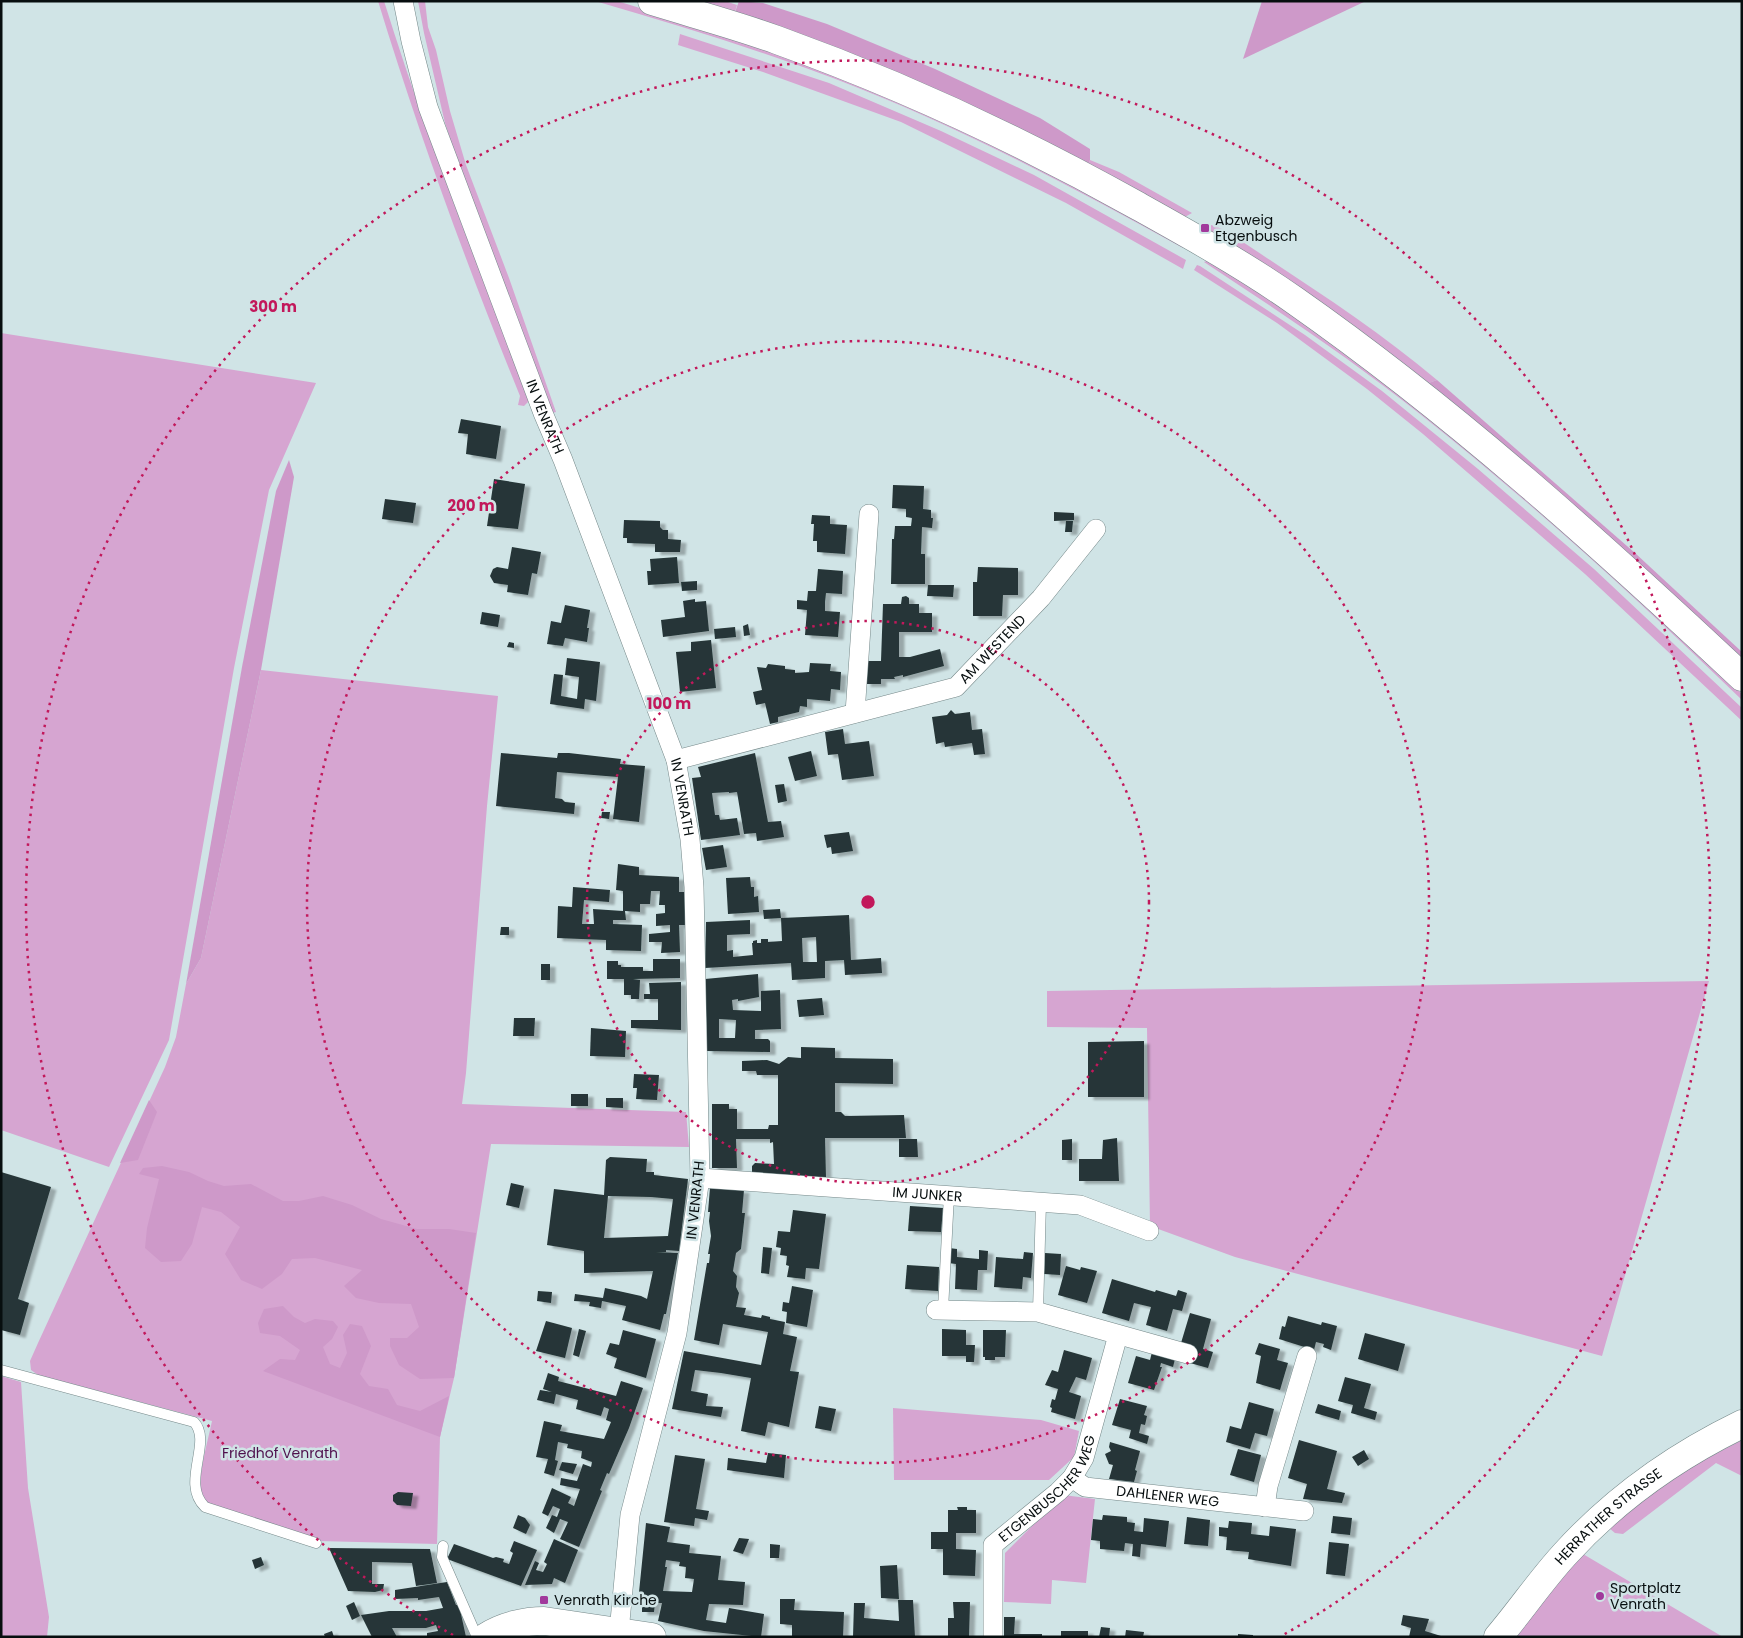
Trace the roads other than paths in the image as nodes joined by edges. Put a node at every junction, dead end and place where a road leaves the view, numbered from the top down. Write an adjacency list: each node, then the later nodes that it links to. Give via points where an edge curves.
1 (403, 1): 7 (street, IN VENRATH, via 428,107)
2 (652, 1): 5 (street, via 776,40 900,88 1018,142 1197,239 1291,298 1470,434 1572,520)
3 (869, 514): 6 (street)
4 (1096, 530): 6 (street, AM WESTEND, via 1041,598 956,687)
5 (1742, 677)
6 (855, 713): 7 (street, AM WESTEND)
7 (676, 760): 8 (street, IN VENRATH, via 690,839 694,887)
8 (700, 1178): 9 (street, IM JUNKER); 24 (street, IN VENRATH, via 677,1333 630,1515)
9 (949, 1196): 10 (street, IM JUNKER); 12 (lane)
10 (1041, 1202): 11 (street, IM JUNKER, via 1080,1205); 13 (lane)
11 (1149, 1231)
12 (940, 1310): 13 (street)
13 (1038, 1312): 14 (street)
14 (1118, 1335): 15 (street); 19 (street, ETGENBUSCHER WEG, via 1084,1458)
15 (1188, 1354)
16 (1307, 1356): 20 (street, via 1268,1486)
17 (1, 1370): 22 (lane, via 194,1422 200,1435 195,1485 200,1503)
18 (1742, 1424): 29 (street, HERRATHER STRASSE, via 1648,1480 1608,1512 1565,1554)
19 (1072, 1478): 20 (street, DAHLENER WEG, via 1085,1487); 28 (street, ETGENBUSCHER WEG, via 993,1545)
20 (1265, 1507): 21 (street, DAHLENER WEG)
21 (1304, 1510)
22 (316, 1543)
23 (443, 1546): 25 (lane, via 442,1557)
24 (619, 1632): 26 (street, via 544,1620 511,1626); 27 (street)
25 (477, 1637)
26 (486, 1637)
27 (652, 1637)
28 (993, 1637)
29 (1498, 1637)

